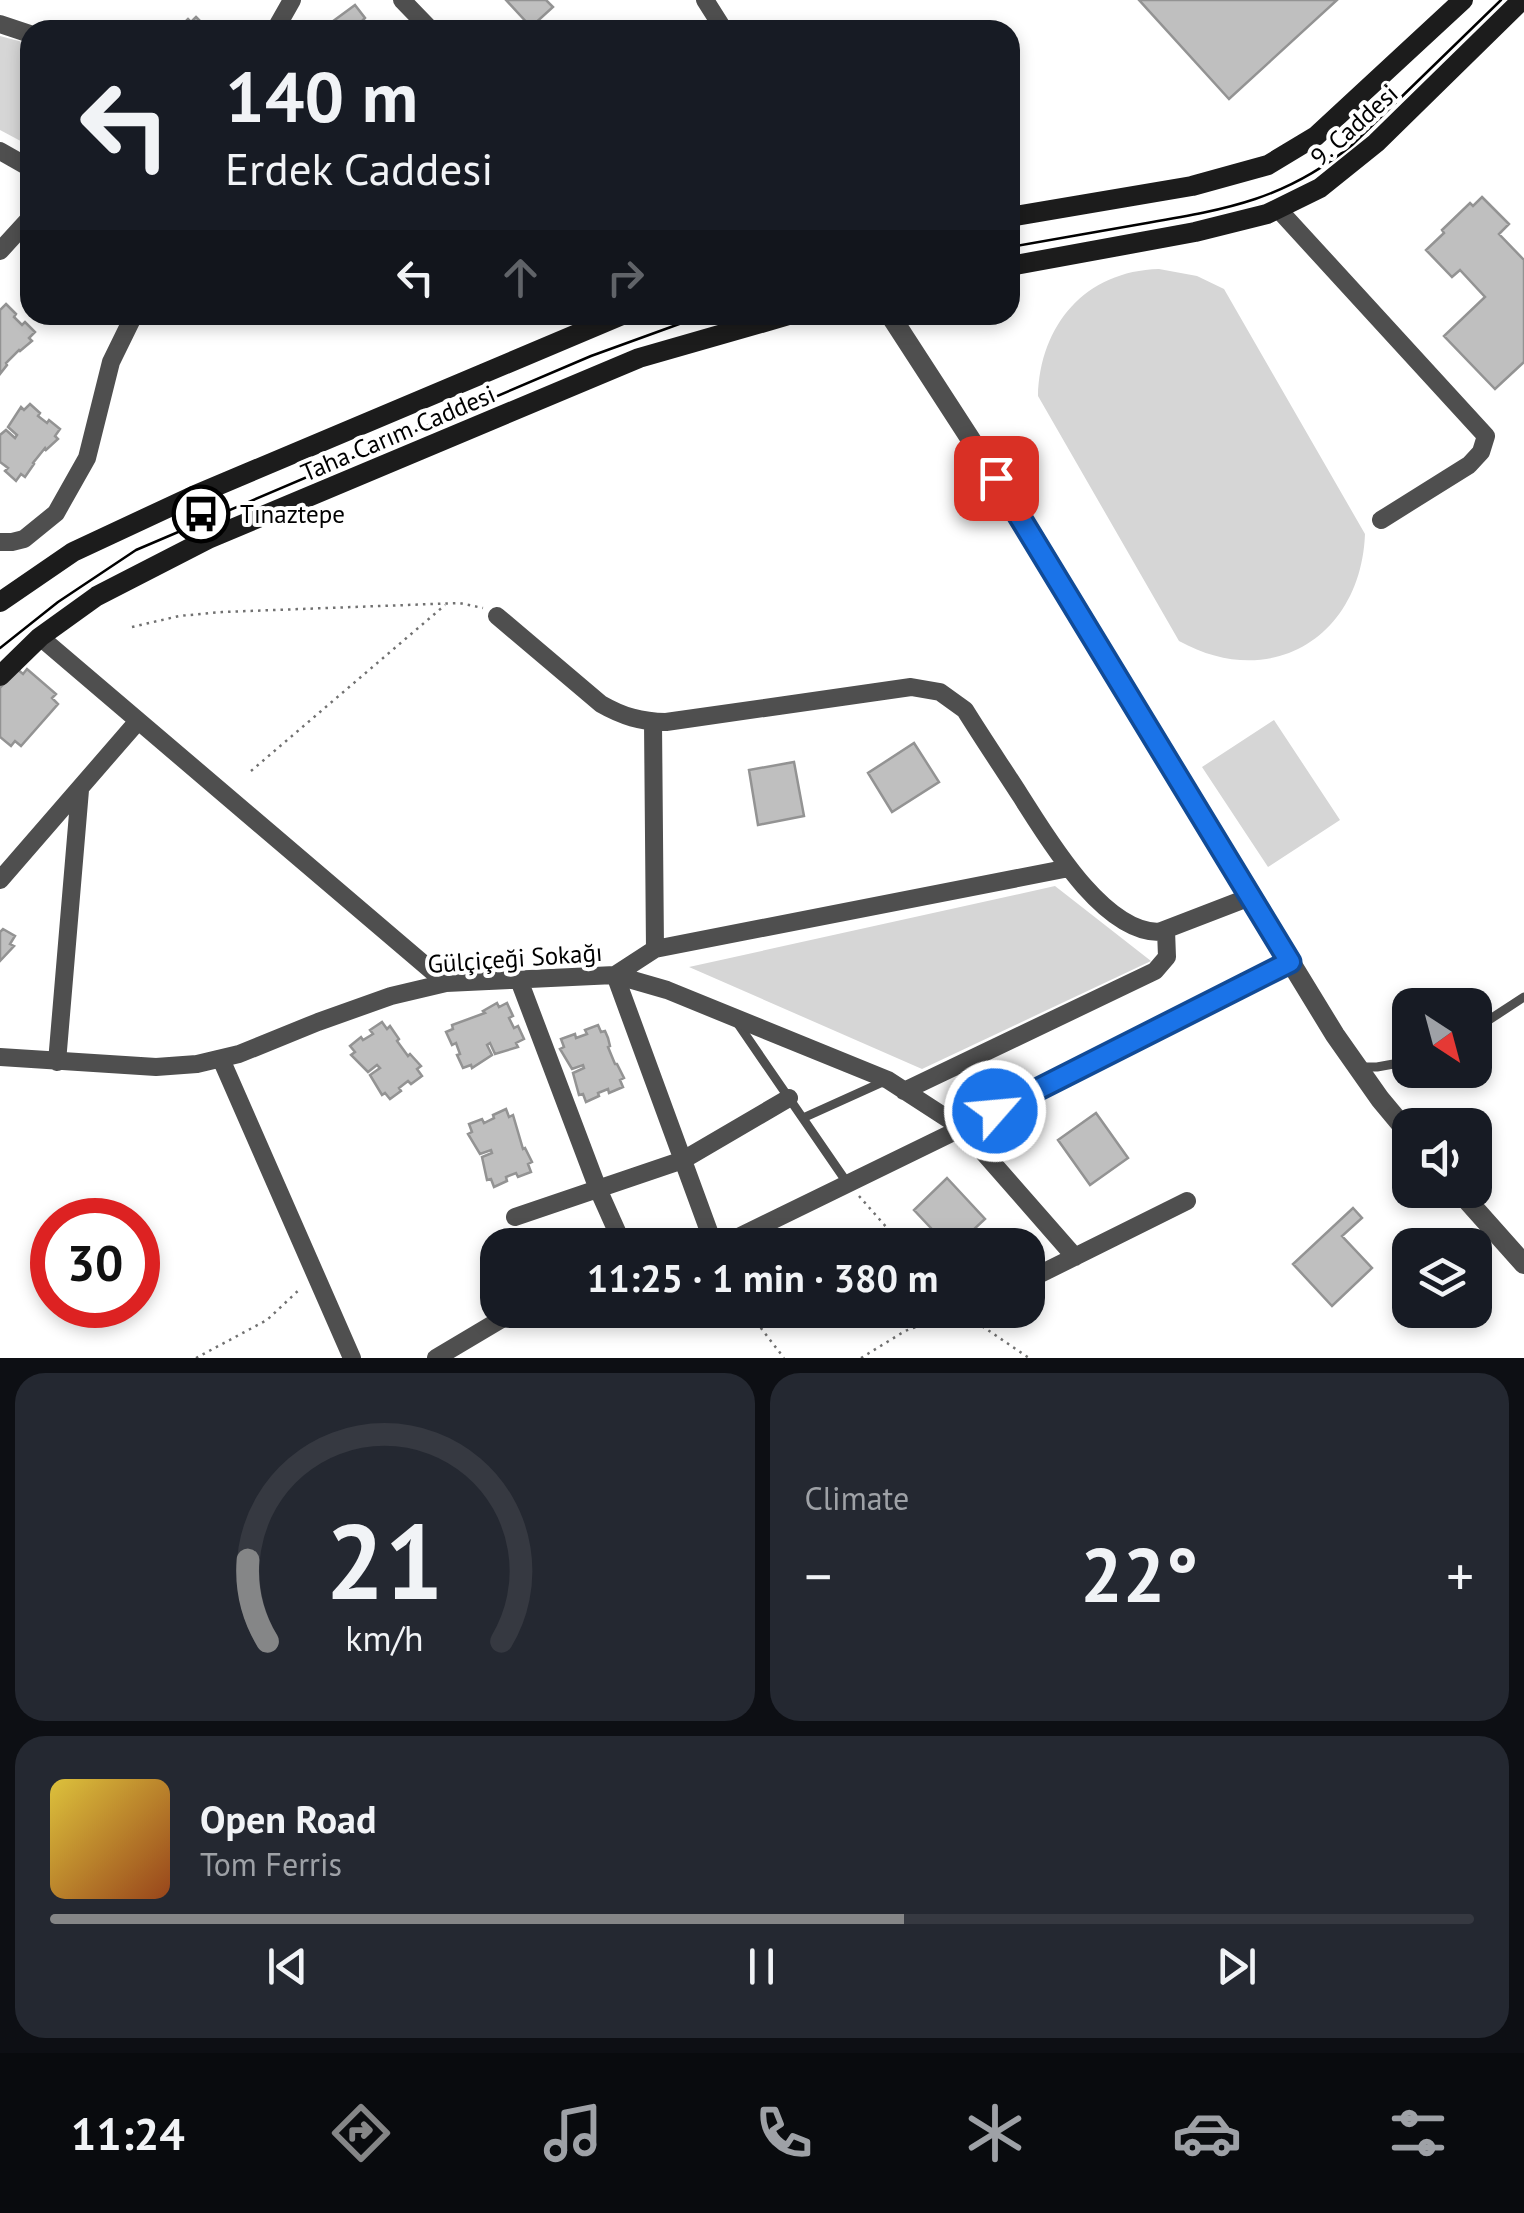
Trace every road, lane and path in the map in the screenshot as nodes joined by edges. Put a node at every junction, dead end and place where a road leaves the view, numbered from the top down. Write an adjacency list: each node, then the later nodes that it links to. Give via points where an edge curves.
1 (402, 0): 5 (street)
2 (1463, 0): 8 (main road, 9. Caddesi, via 1316,136 1268,164 1192,186)
3 (1522, 0): 6 (main road, 9. Caddesi)
4 (1524, 10): 6 (main road)
5 (421, 20)
6 (1502, 20): 7 (main road, 9. Caddesi, via 1376,143 1320,188)
7 (1278, 208): 11 (main road, 9. Caddesi, via 1195,232); 16 (street, via 1486,436 1469,464)
8 (1020, 216)
9 (20, 229): 10 (street)
10 (0, 251)
11 (1020, 264)
12 (129, 325): 17 (street, via 111,362 87,458 56,513 24,538)
13 (598, 325): 18 (main road, Taha Carım Caddesi, via 192,496 73,552)
14 (754, 325): 22 (main road, Taha Carım Caddesi, via 638,358 208,540 96,596)
15 (896, 325): 30 (street, via 1034,537)
16 (1381, 520)
17 (0, 542)
18 (0, 602)
19 (446, 604): 20 (path, via 477,606); 21 (path, via 212,613); 26 (path)
20 (498, 616): 25 (street, via 601,704)
21 (132, 627)
22 (40, 637): 23 (main road, Taha Carım Caddesi); 24 (street)
23 (0, 676)
24 (138, 721): 27 (street); 36 (street)
25 (653, 722): 28 (street, via 911,686 940,692 965,710); 32 (street)
26 (251, 771)
27 (80, 790): 29 (street); 42 (street)
28 (1068, 868): 31 (street, via 1130,924); 32 (street)
29 (0, 880)
30 (1250, 897): 31 (street); 33 (street)
31 (1166, 930): 46 (street, via 1167,957 1155,971)
32 (655, 949): 34 (street)
33 (1290, 962): 44 (street); 50 (street)
34 (616, 975): 35 (street, Gülçiçeği Sokağı); 38 (street, Gülçiçeği Sokağı); 51 (street)
35 (520, 980): 36 (street, Gülçiçeği Sokağı); 53 (street)
36 (446, 983): 41 (street, Gülçiçeği Sokağı, via 354,1008)
37 (1524, 997): 39 (lane)
38 (734, 1017): 45 (street, Gülçiçeği Sokağı); 47 (lane)
39 (1492, 1018)
40 (0, 1057): 42 (street, Gülçiçeği Sokağı)
41 (221, 1058): 42 (street, Gülçiçeği Sokağı, via 156,1068); 63 (street)
42 (57, 1062)
43 (1392, 1064): 44 (lane)
44 (1358, 1068): 48 (street)
45 (888, 1080): 46 (street, Gülçiçeği Sokağı); 49 (lane)
46 (904, 1091): 50 (street, Gülçiçeği Sokağı)
47 (789, 1098): 49 (lane); 51 (street)
48 (1392, 1112)
49 (803, 1118): 52 (lane)
50 (962, 1128): 52 (street); 61 (street, Gülçiçeği Sokağı)
51 (683, 1160): 53 (street); 58 (street)
52 (848, 1184): 59 (street); 60 (path)
53 (598, 1189): 56 (street); 57 (street)
54 (1187, 1201): 61 (street)
55 (1474, 1208): 62 (street)
56 (515, 1218)
57 (615, 1228)
58 (708, 1228)
59 (757, 1228)
60 (887, 1228)
61 (1075, 1257): 64 (street)
62 (1524, 1264)
63 (314, 1271): 69 (path, via 267,1320); 70 (street)
64 (1045, 1272)
65 (486, 1328): 71 (street)
66 (761, 1328): 72 (path)
67 (914, 1328): 73 (path)
68 (987, 1328): 74 (path)
69 (196, 1358)
70 (352, 1358)
71 (436, 1358)
72 (784, 1358)
73 (860, 1358)
74 (1029, 1358)

